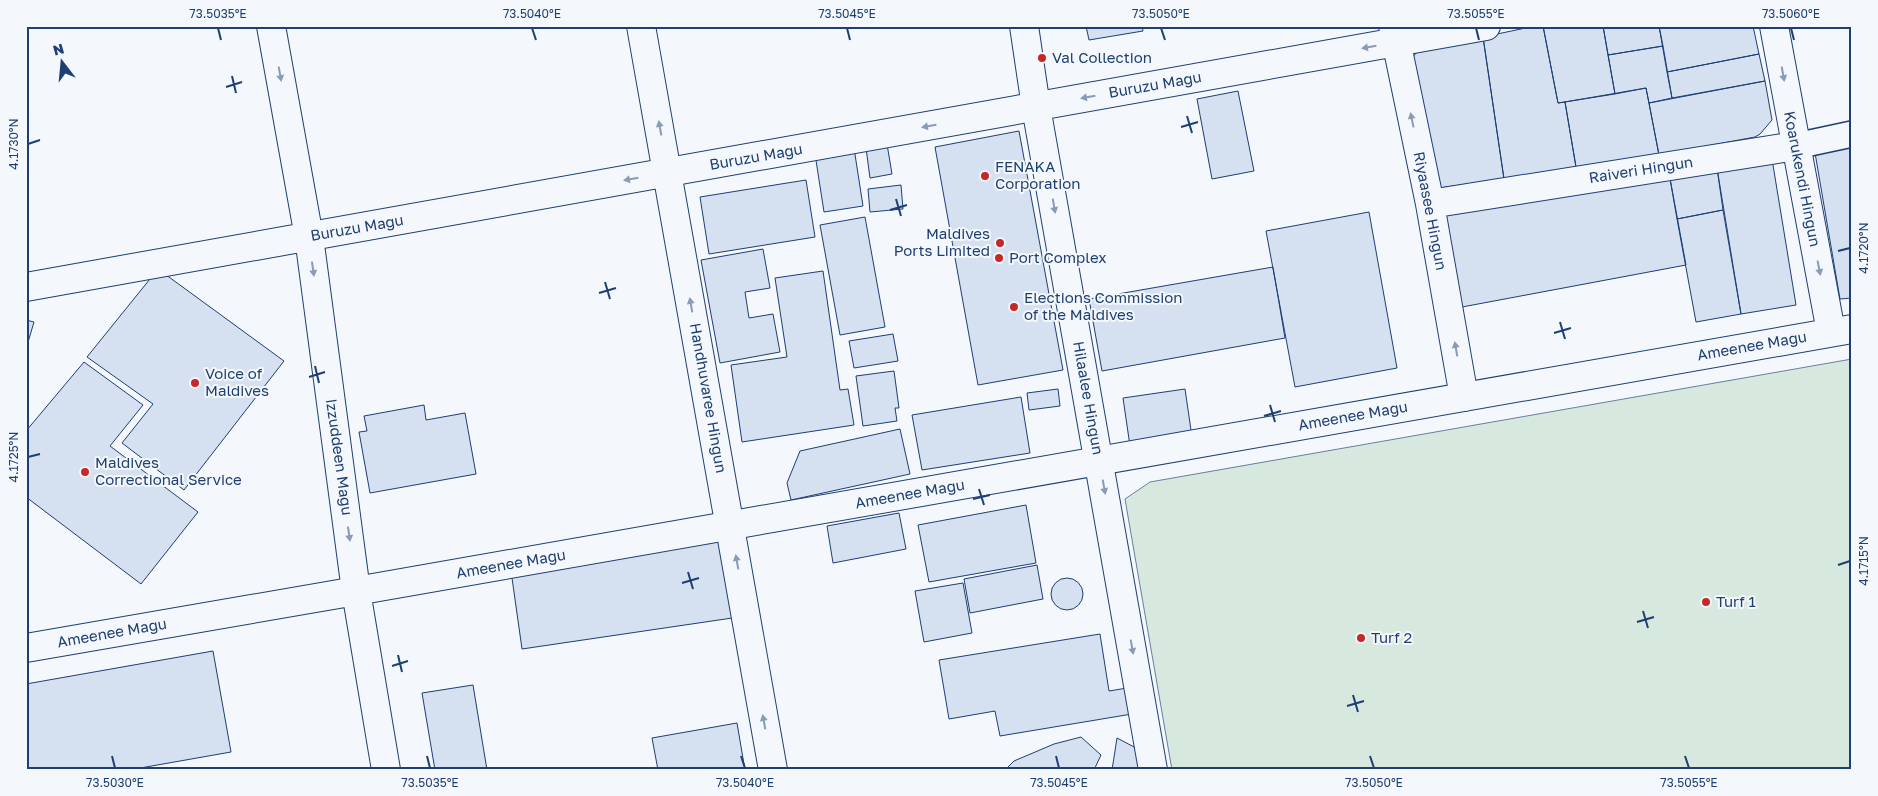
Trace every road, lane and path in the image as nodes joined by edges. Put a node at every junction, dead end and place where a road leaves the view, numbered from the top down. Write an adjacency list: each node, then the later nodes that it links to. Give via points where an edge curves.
1 (271, 26): 12 (street, Izzuddeen Magu, one-way to 12)
2 (641, 26): 10 (street, Handhuvaree Hingun, one-way to 2)
3 (1024, 26): 7 (street, Hilaalee Hingun)
4 (1486, 26): 6 (street, Buruzu Magu)
5 (1774, 26): 9 (street, Koarukendi Hingun, one-way to 9)
6 (1395, 34): 7 (street, Buruzu Magu, one-way to 7); 11 (street, Riyaasee Hingun, one-way to 6)
7 (1036, 106): 10 (street, Buruzu Magu, one-way to 10); 16 (street, Hilaalee Hingun, one-way to 16)
8 (1852, 134): 9 (street, Raiveri Hingun)
9 (1796, 146): 11 (street, Raiveri Hingun); 14 (street, Koarukendi Hingun, one-way to 14)
10 (668, 173): 12 (street, Buruzu Magu, one-way to 12); 17 (street, Handhuvaree Hingun, one-way to 10)
11 (1430, 204): 15 (street, Riyaasee Hingun, one-way to 11)
12 (309, 237): 13 (street, Buruzu Magu); 18 (street, Izzuddeen Magu, one-way to 18)
13 (26, 287)
14 (1841, 331): 15 (street, Ameenee Magu)
15 (1464, 397): 16 (street, Ameenee Magu)
16 (1099, 461): 17 (street, Ameenee Magu); 22 (street, Hilaalee Hingun, one-way to 22)
17 (730, 526): 18 (street, Ameenee Magu); 21 (street, Handhuvaree Hingun, one-way to 17)
18 (356, 591): 19 (street, Ameenee Magu); 20 (street, Izzuddeen Magu)
19 (26, 648)
20 (386, 770)
21 (773, 770)
22 (1153, 770)

